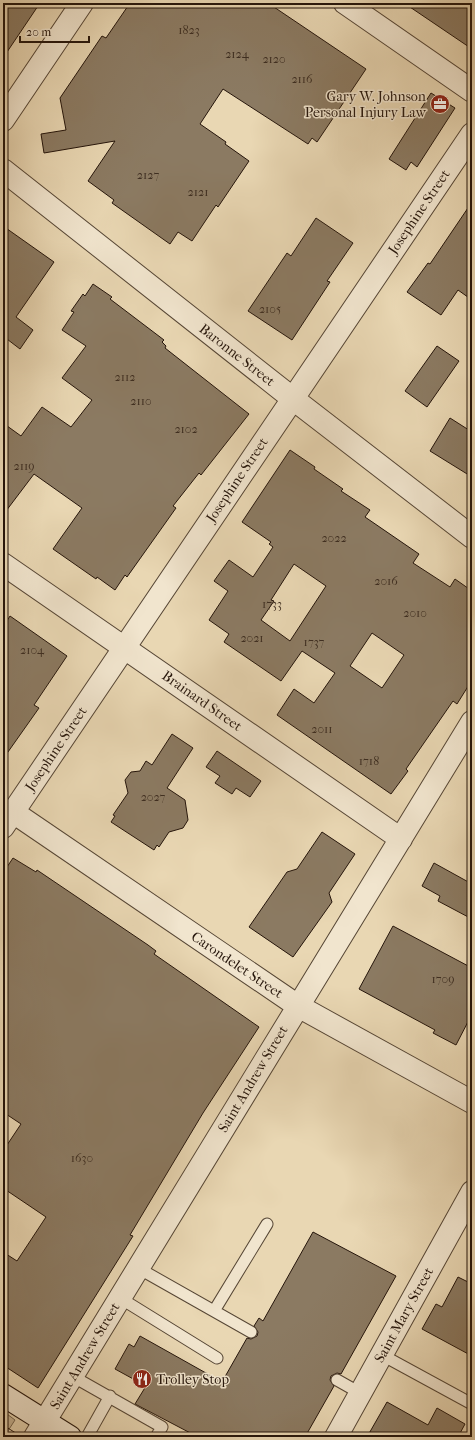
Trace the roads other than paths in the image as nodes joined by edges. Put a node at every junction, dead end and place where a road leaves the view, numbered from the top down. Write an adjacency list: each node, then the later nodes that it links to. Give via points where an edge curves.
1 (82, 3): 4 (street)
2 (345, 3): 3 (street)
3 (472, 91)
4 (3, 120)
5 (472, 134): 7 (street, Josephine Street)
6 (3, 170): 7 (street, Baronne Street)
7 (292, 398): 8 (street, Baronne Street); 10 (street, Josephine Street)
8 (472, 538)
9 (3, 564): 10 (street, Brainard Street)
10 (124, 647): 12 (street, Josephine Street); 13 (street, Brainard Street)
11 (472, 722): 13 (street, Saint Andrew Street)
12 (8, 819): 14 (street, Carondelet Street)
13 (400, 839): 14 (street, Saint Andrew Street)
14 (298, 1006): 15 (street, Carondelet Street); 18 (street, Saint Andrew Street)
15 (472, 1102)
16 (472, 1192): 22 (street, Saint Mary Street)
17 (267, 1224): 20 (lane)
18 (138, 1268): 19 (street, Saint Andrew Street); 20 (lane)
19 (120, 1298): 23 (lane); 24 (street, Saint Andrew Street)
20 (214, 1311): 21 (lane)
21 (251, 1332)
22 (382, 1355): 26 (street, Saint Mary Street); 29 (lane)
23 (217, 1358)
24 (72, 1376): 28 (lane); 30 (street, Saint Andrew Street)
25 (337, 1380): 26 (lane)
26 (360, 1393): 34 (street, Saint Mary Street)
27 (3, 1395): 30 (street)
28 (110, 1396): 32 (lane); 33 (lane, via 162,1427)
29 (472, 1404)
30 (40, 1429): 31 (street)
31 (70, 1437)
32 (87, 1437)
33 (156, 1437)
34 (336, 1437)

